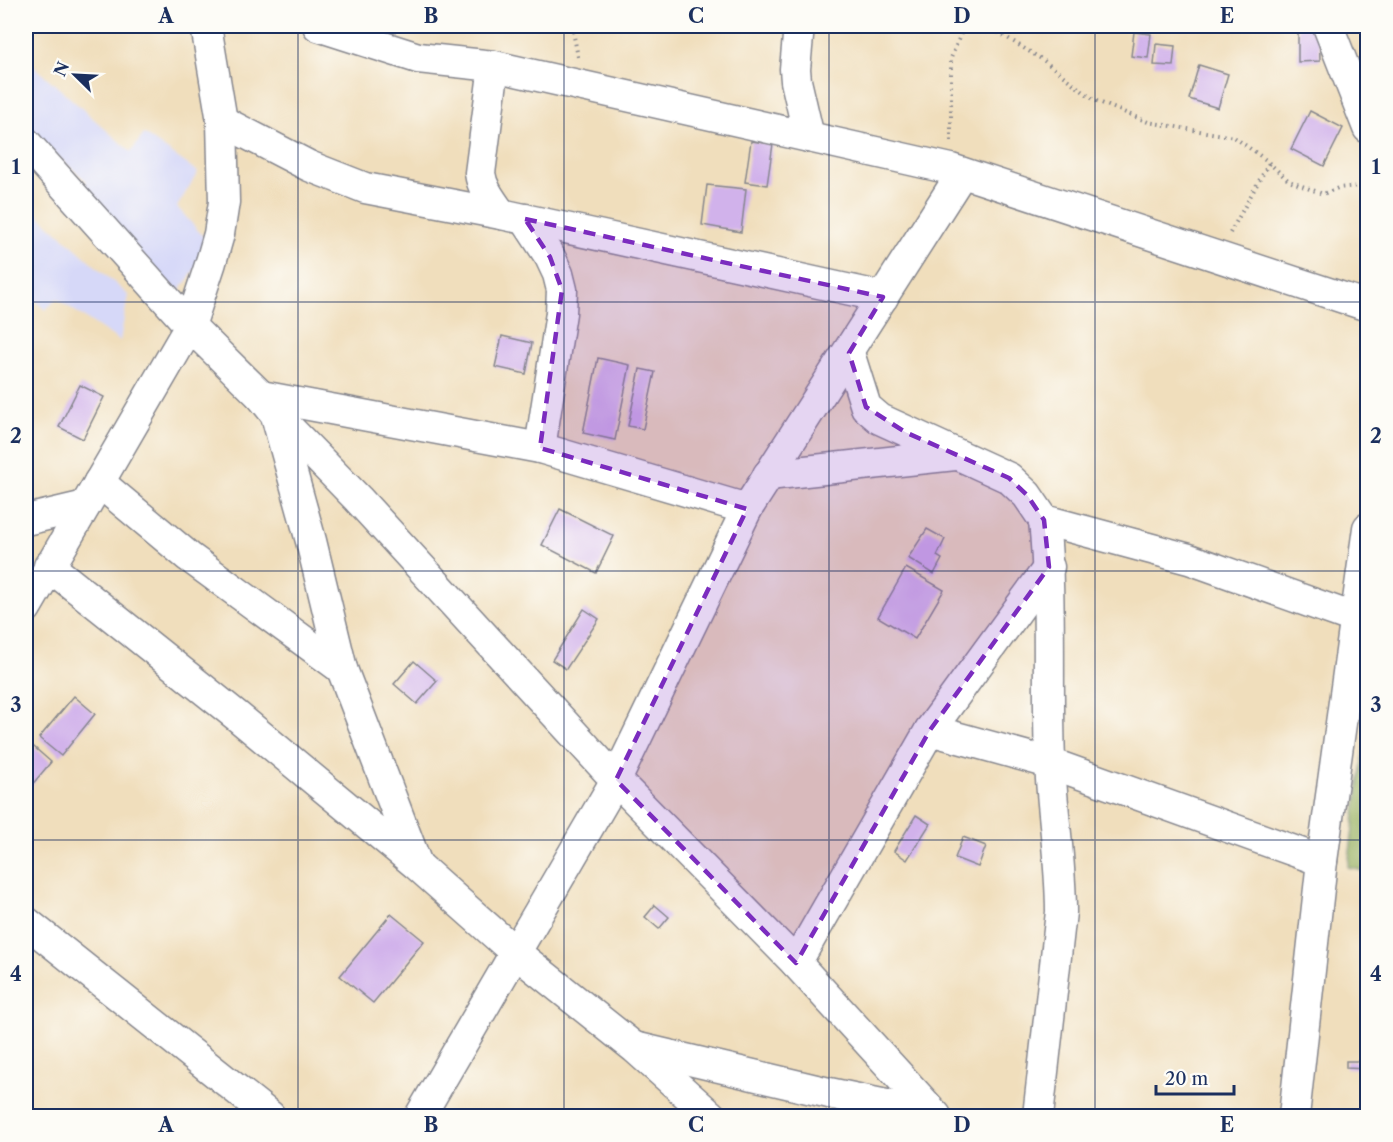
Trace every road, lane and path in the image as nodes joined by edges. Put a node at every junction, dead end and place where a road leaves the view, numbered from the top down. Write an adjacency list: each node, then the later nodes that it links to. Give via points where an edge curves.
1 (206, 26): 8 (street)
2 (318, 26): 7 (street, via 418,58)
3 (799, 26): 10 (street, via 796,75)
4 (964, 26): 13 (path, via 951,58)
5 (988, 26): 12 (path, via 1044,60 1094,100 1148,122 1234,138)
6 (1328, 26): 9 (street)
7 (494, 66): 10 (street); 15 (street, via 481,182)
8 (222, 121): 15 (street, via 309,166 365,188); 19 (street, via 224,202 219,234)
9 (1368, 128)
10 (809, 137): 13 (street)
11 (27, 148): 19 (street)
12 (1269, 163): 14 (path, via 1288,181 1323,194); 16 (path)
13 (956, 171): 16 (street); 17 (street)
14 (1368, 185)
15 (513, 216): 17 (street); 22 (street, via 550,257 562,290)
16 (1216, 257): 18 (street)
17 (883, 297): 20 (street)
18 (1368, 306)
19 (190, 326): 21 (street); 25 (street)
20 (849, 353): 23 (street, via 866,407 880,419); 24 (street)
21 (269, 406): 22 (street); 34 (street, via 311,541); 37 (street)
22 (540, 448): 26 (street)
23 (955, 455): 24 (street); 28 (street, via 1009,478)
24 (768, 475): 26 (street)
25 (92, 494): 27 (street); 30 (street); 34 (street, via 189,557)
26 (747, 509): 37 (street)
27 (26, 520)
28 (1044, 520): 31 (street); 33 (street, via 1189,559)
29 (1368, 528): 33 (street)
30 (49, 566): 32 (street); 39 (street)
31 (1049, 567): 35 (street); 36 (street)
32 (26, 608)
33 (1354, 618): 38 (street)
34 (342, 669): 39 (street)
35 (930, 730): 36 (street); 42 (street)
36 (1050, 763): 38 (street); 48 (street, via 1061,912)
37 (616, 780): 41 (street); 42 (street)
38 (1322, 861): 49 (street)
39 (417, 865): 41 (street)
40 (26, 922): 44 (street)
41 (516, 953): 43 (street); 45 (street)
42 (796, 963): 47 (street)
43 (635, 1047): 46 (street); 47 (street)
44 (270, 1116)
45 (420, 1116)
46 (711, 1116)
47 (935, 1116)
48 (1038, 1116)
49 (1294, 1116)

